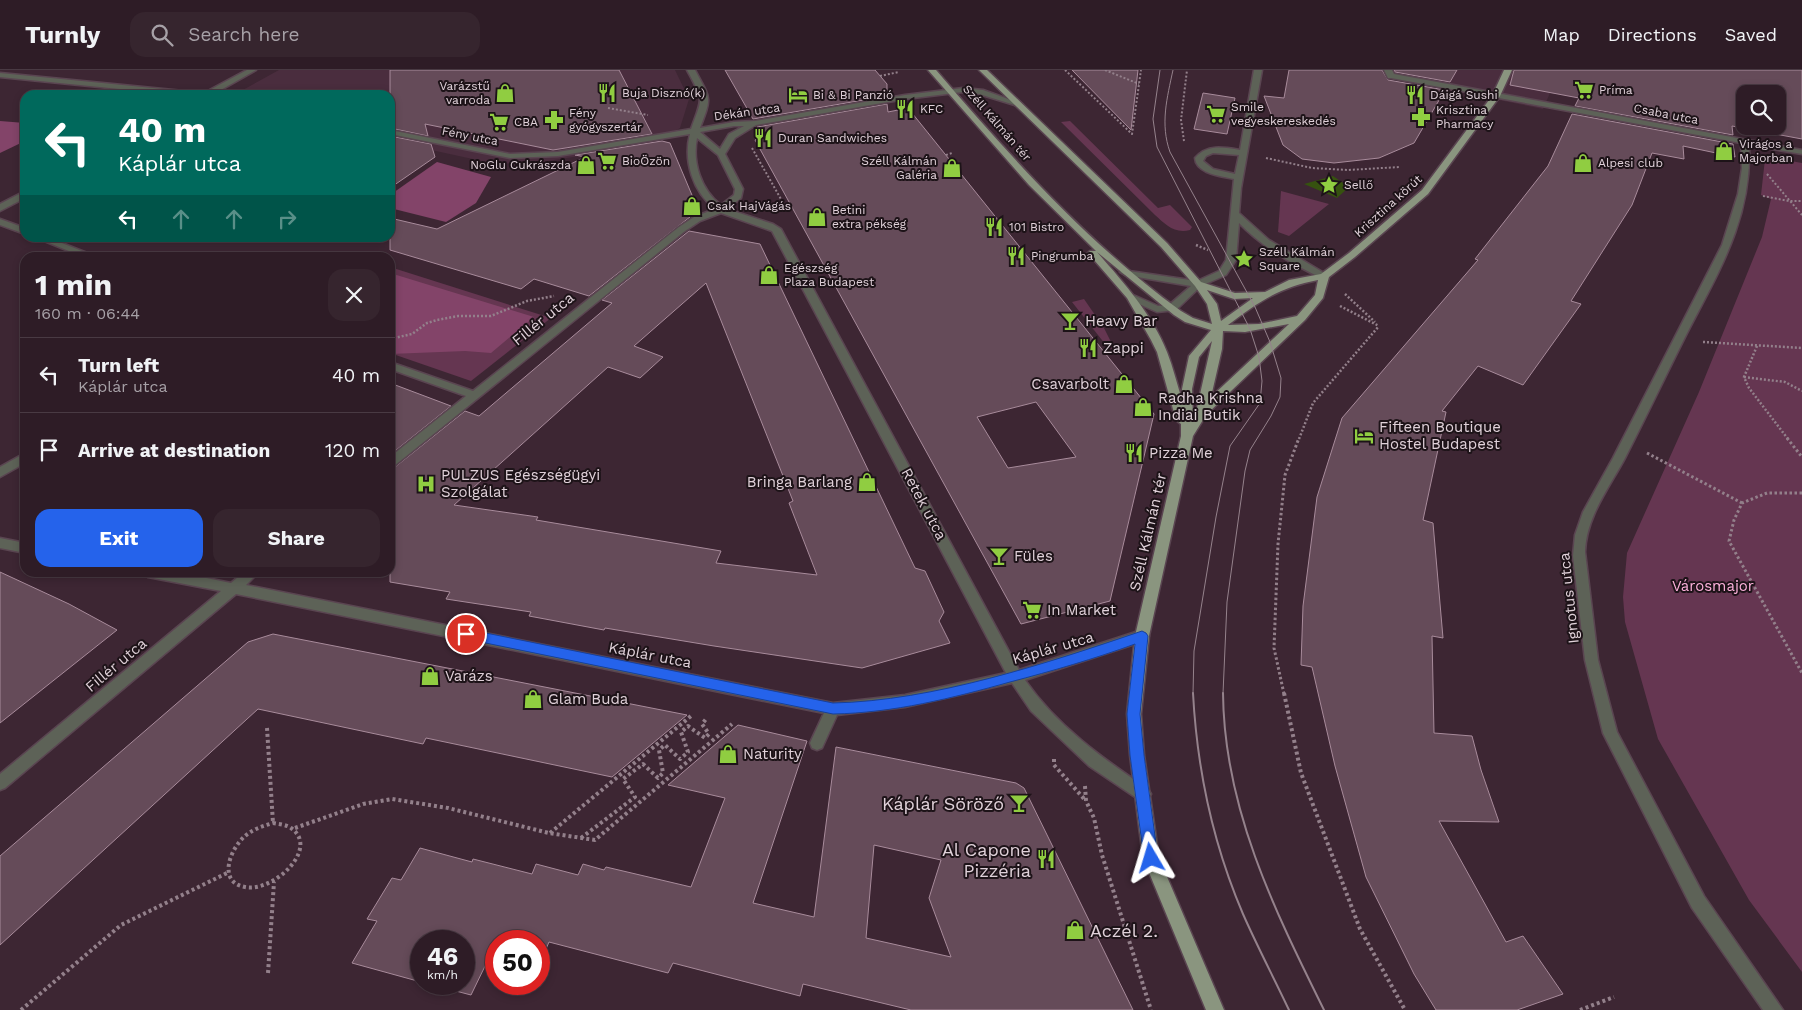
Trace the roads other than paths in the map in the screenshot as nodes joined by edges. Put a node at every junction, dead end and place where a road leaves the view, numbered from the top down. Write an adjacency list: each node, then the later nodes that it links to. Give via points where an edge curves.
1 (252, 70): 10 (street)
2 (691, 70): 15 (street, Retek utca, via 703,93 705,105)
3 (932, 70): 11 (main road)
4 (983, 70): 13 (main road)
5 (1258, 70): 19 (street)
6 (1388, 70): 12 (street, Csaba utca, via 1391,76)
7 (1508, 70): 12 (main road, Krisztina körút)
8 (0, 75): 9 (street)
9 (152, 90)
10 (215, 90)
11 (951, 92): 13 (street, Széll Kálmán tér, via 972,91); 14 (street, Dékán utca); 25 (main road, Széll Kálmán tér)
12 (1496, 96): 17 (street, Csaba utca); 32 (main road, Krisztina körút, via 1425,192)
13 (1018, 104): 33 (main road, Széll Kálmán tér, via 1164,245)
14 (755, 123): 15 (street, Dékán utca); 20 (street, via 732,136)
15 (694, 131): 16 (street, Fény utca, via 558,154 510,156); 20 (street); 24 (street, Retek utca, via 690,149 692,164 704,192)
16 (395, 133)
17 (1745, 142): 18 (street, Csaba utca); 58 (street, Ignotus utca, via 1743,188 1733,228 1599,494 1583,530 1580,547 1584,612 1601,706 1610,733 1698,902)
18 (1802, 152)
19 (1242, 153): 21 (street); 21 (street, via 1218,150 1202,154 1199,158 1199,162 1210,171)
20 (721, 154): 24 (street, via 739,190 738,196)
21 (1238, 177): 26 (street)
22 (20, 197): 23 (street)
23 (0, 208)
24 (721, 210): 40 (street, Fillér utca, via 682,228); 52 (street, Retek utca, via 776,229 783,239)
25 (1059, 213): 31 (main road, Széll Kálmán tér); 35 (main road)
26 (1235, 214): 32 (street, via 1264,242); 33 (street, via 1231,260 1223,273)
27 (4, 223): 28 (street)
28 (20, 229)
29 (53, 242): 30 (street)
30 (80, 252)
31 (1125, 272): 33 (street); 36 (main road, Széll Kálmán tér)
32 (1324, 276): 34 (main road, Krisztina körút, via 1292,282); 37 (main road, via 1320,296)
33 (1198, 284): 34 (main road, via 1234,296); 36 (street); 38 (main road, Széll Kálmán tér, via 1212,304)
34 (1268, 294): 38 (main road, Széll Kálmán tér)
35 (1131, 297): 36 (street, Széll Kálmán tér, via 1157,309); 42 (main road, via 1162,352)
36 (1172, 308): 38 (main road, Széll Kálmán tér, via 1189,320)
37 (1301, 318): 38 (main road, Széll Kálmán tér, via 1250,329); 41 (main road, Széll Kálmán tér)
38 (1218, 328): 41 (main road, Széll Kálmán tér, via 1217,349); 42 (main road, Széll Kálmán tér, via 1194,356 1187,389)
39 (395, 367): 40 (street)
40 (474, 395): 43 (street, Fillér utca)
41 (1202, 412): 42 (main road, Széll Kálmán tér)
42 (1187, 436): 51 (main road, Széll Kálmán tér)
43 (395, 459)
44 (20, 460): 45 (street)
45 (0, 473)
46 (0, 543): 47 (street)
47 (20, 547)
48 (173, 577): 50 (street, Káplár utca)
49 (247, 577): 50 (street, Fillér utca)
50 (232, 589): 53 (street, Káplár utca); 55 (street, Fillér utca)
51 (1142, 636): 52 (street, Káplár utca, via 1088,656); 56 (main road, Széll Kálmán tér, via 1134,714)
52 (1015, 676): 53 (street, Káplár utca, via 906,702); 56 (street, Retek utca, via 1036,707 1094,761)
53 (833, 709): 54 (street)
54 (817, 743)
55 (0, 783)
56 (1143, 794): 57 (main road, Széll Kálmán tér, via 1151,858)
57 (1215, 1010)
58 (1774, 1010)

